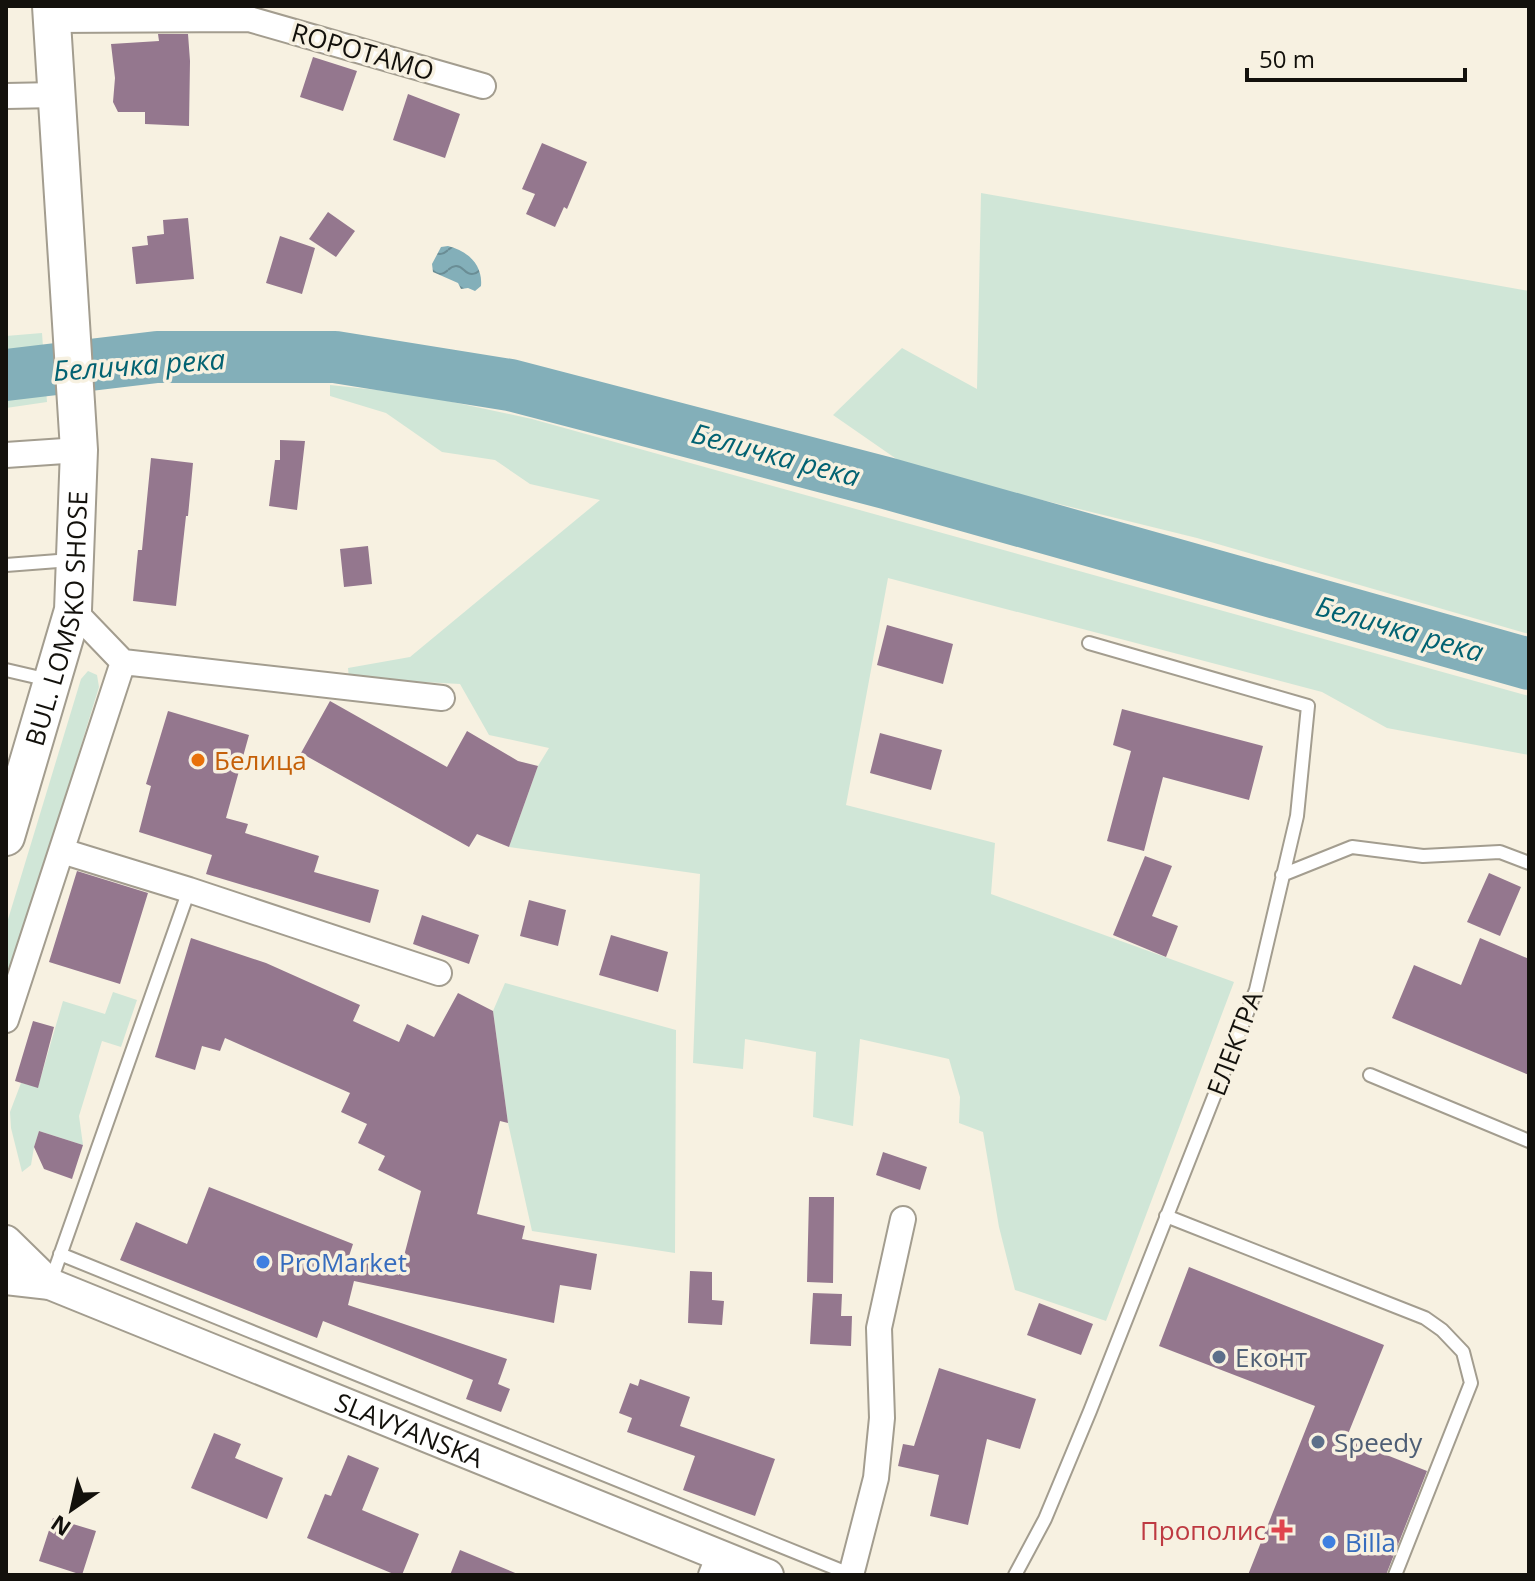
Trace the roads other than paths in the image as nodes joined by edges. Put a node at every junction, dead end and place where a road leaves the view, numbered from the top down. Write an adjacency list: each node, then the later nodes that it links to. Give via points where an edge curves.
1 (51, 13): 2 (street, ROPOTAMO, via 249,19); 3 (main road, BUL. LOMSKO SHOSE)
2 (483, 86)
3 (57, 95): 4 (street); 5 (main road, BUL. LOMSKO SHOSE)
4 (6, 96)
5 (79, 450): 6 (street); 7 (main road, BUL. LOMSKO SHOSE)
6 (6, 455)
7 (75, 560): 8 (lane); 9 (main road, BUL. LOMSKO SHOSE)
8 (6, 565)
9 (73, 610): 11 (street); 13 (main road, BUL. LOMSKO SHOSE)
10 (1089, 643): 18 (lane, ЕЛЕКТРА, via 1308,706 1297,816)
11 (123, 662): 14 (street); 16 (street)
12 (6, 670): 13 (lane)
13 (52, 681): 15 (main road, BUL. LOMSKO SHOSE)
14 (442, 698)
15 (6, 837)
16 (62, 851): 19 (street); 21 (street)
17 (1529, 863): 18 (lane, via 1500,852 1423,856 1352,847)
18 (1282, 875): 24 (lane, ЕЛЕКТРА, via 1256,990)
19 (189, 890): 20 (street); 27 (lane)
20 (439, 973)
21 (6, 1020)
22 (1370, 1075): 23 (lane)
23 (1529, 1141)
24 (1166, 1216): 33 (lane, ЕЛЕКТРА, via 1045,1519); 34 (lane, via 1425,1318 1463,1352 1471,1383)
25 (903, 1219): 32 (street, via 879,1328 882,1418 876,1478)
26 (6, 1241): 29 (street, SLAVYANSKA)
27 (60, 1254): 29 (lane); 32 (lane)
28 (6, 1279): 29 (street, SLAVYANSKA)
29 (50, 1284): 30 (street, SLAVYANSKA)
30 (715, 1565): 31 (street, SLAVYANSKA)
31 (768, 1575)
32 (851, 1575)
33 (1015, 1575)
34 (1395, 1575)

